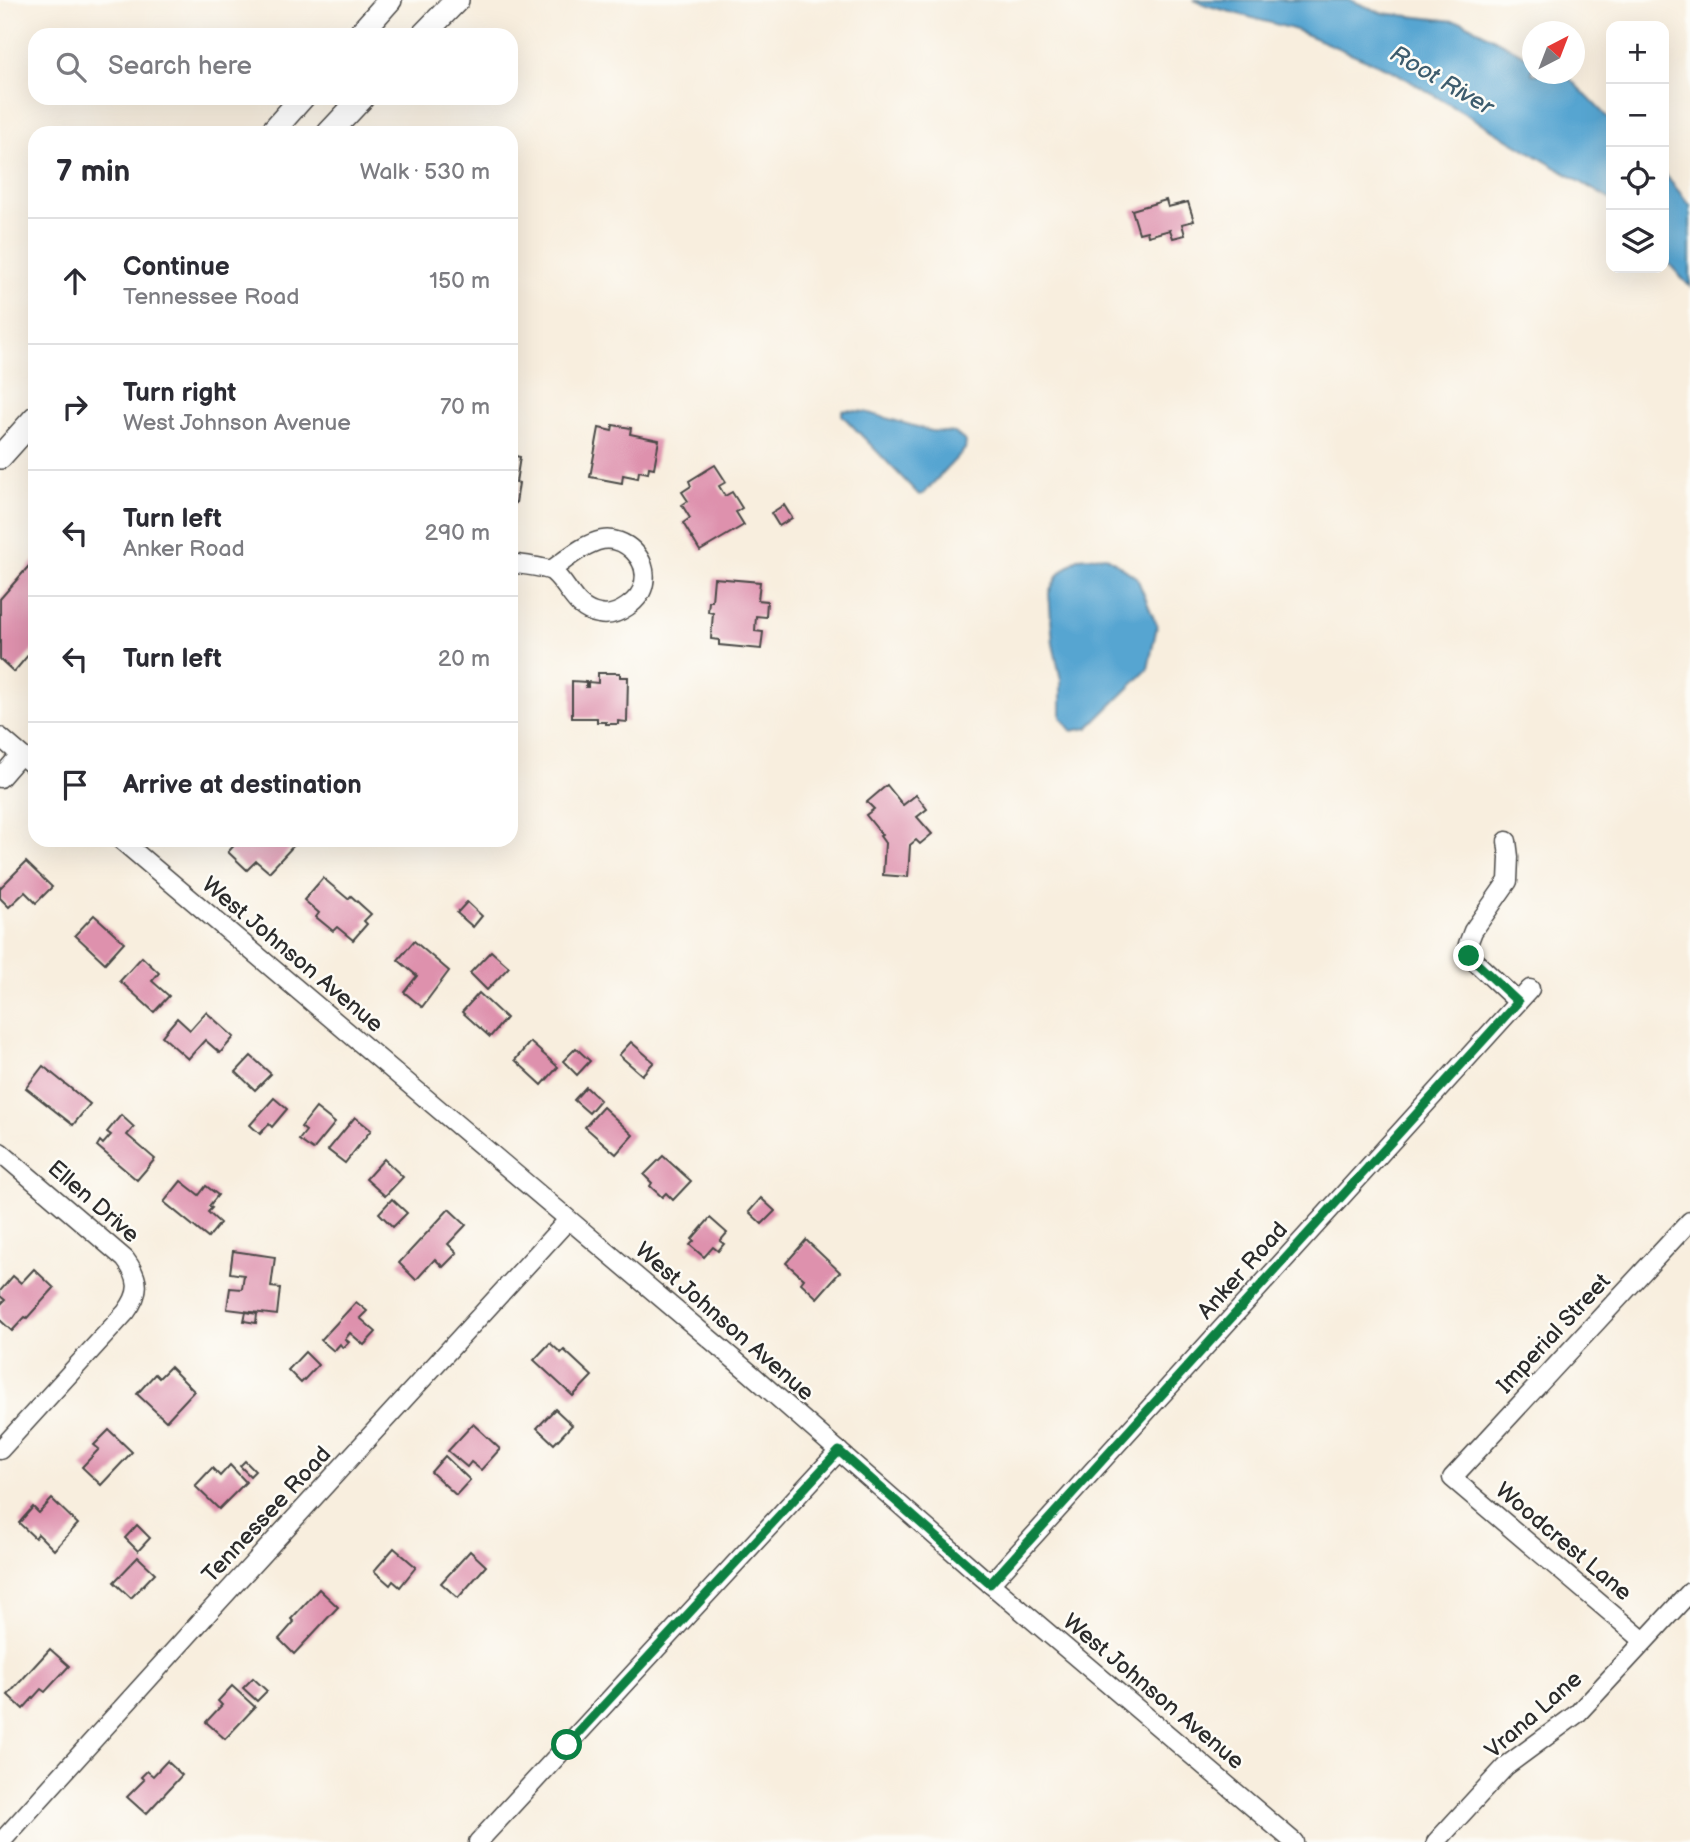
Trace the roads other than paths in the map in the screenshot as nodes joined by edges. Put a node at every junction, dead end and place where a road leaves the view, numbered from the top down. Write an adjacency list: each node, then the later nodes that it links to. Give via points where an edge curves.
1 (390, 0): 3 (main road)
2 (457, 0): 4 (main road)
3 (365, 28)
4 (430, 28)
5 (296, 105): 7 (main road)
6 (355, 105): 8 (main road)
7 (277, 126)
8 (336, 126)
9 (28, 426): 10 (main road)
10 (0, 457)
11 (518, 564): 12 (street)
12 (551, 570): 12 (street, via 582,607 600,615 625,608 644,584 643,568 633,550 617,541 601,540)
13 (0, 737): 14 (street)
14 (20, 755): 15 (street); 16 (street)
15 (28, 761)
16 (0, 778)
17 (1507, 841): 25 (street, Anker Road, via 1508,881 1473,931 1469,956 1524,996)
18 (129, 847): 20 (street, West Johnson Avenue)
19 (0, 1152): 22 (street, Ellen Drive, via 125,1259 138,1288 110,1331)
20 (568, 1220): 23 (street, West Johnson Avenue); 28 (street, Tennessee Road)
21 (1690, 1221): 24 (street, Imperial Street)
22 (0, 1450)
23 (839, 1451): 25 (street, West Johnson Avenue); 29 (street)
24 (1452, 1478): 27 (street, Woodcrest Lane)
25 (990, 1584): 30 (street, West Johnson Avenue)
26 (1690, 1592): 27 (street, Vrana Lane)
27 (1644, 1641): 31 (street, Vrana Lane, via 1578,1713 1506,1766)
28 (1, 1842)
29 (478, 1842)
30 (1293, 1842)
31 (1436, 1842)

